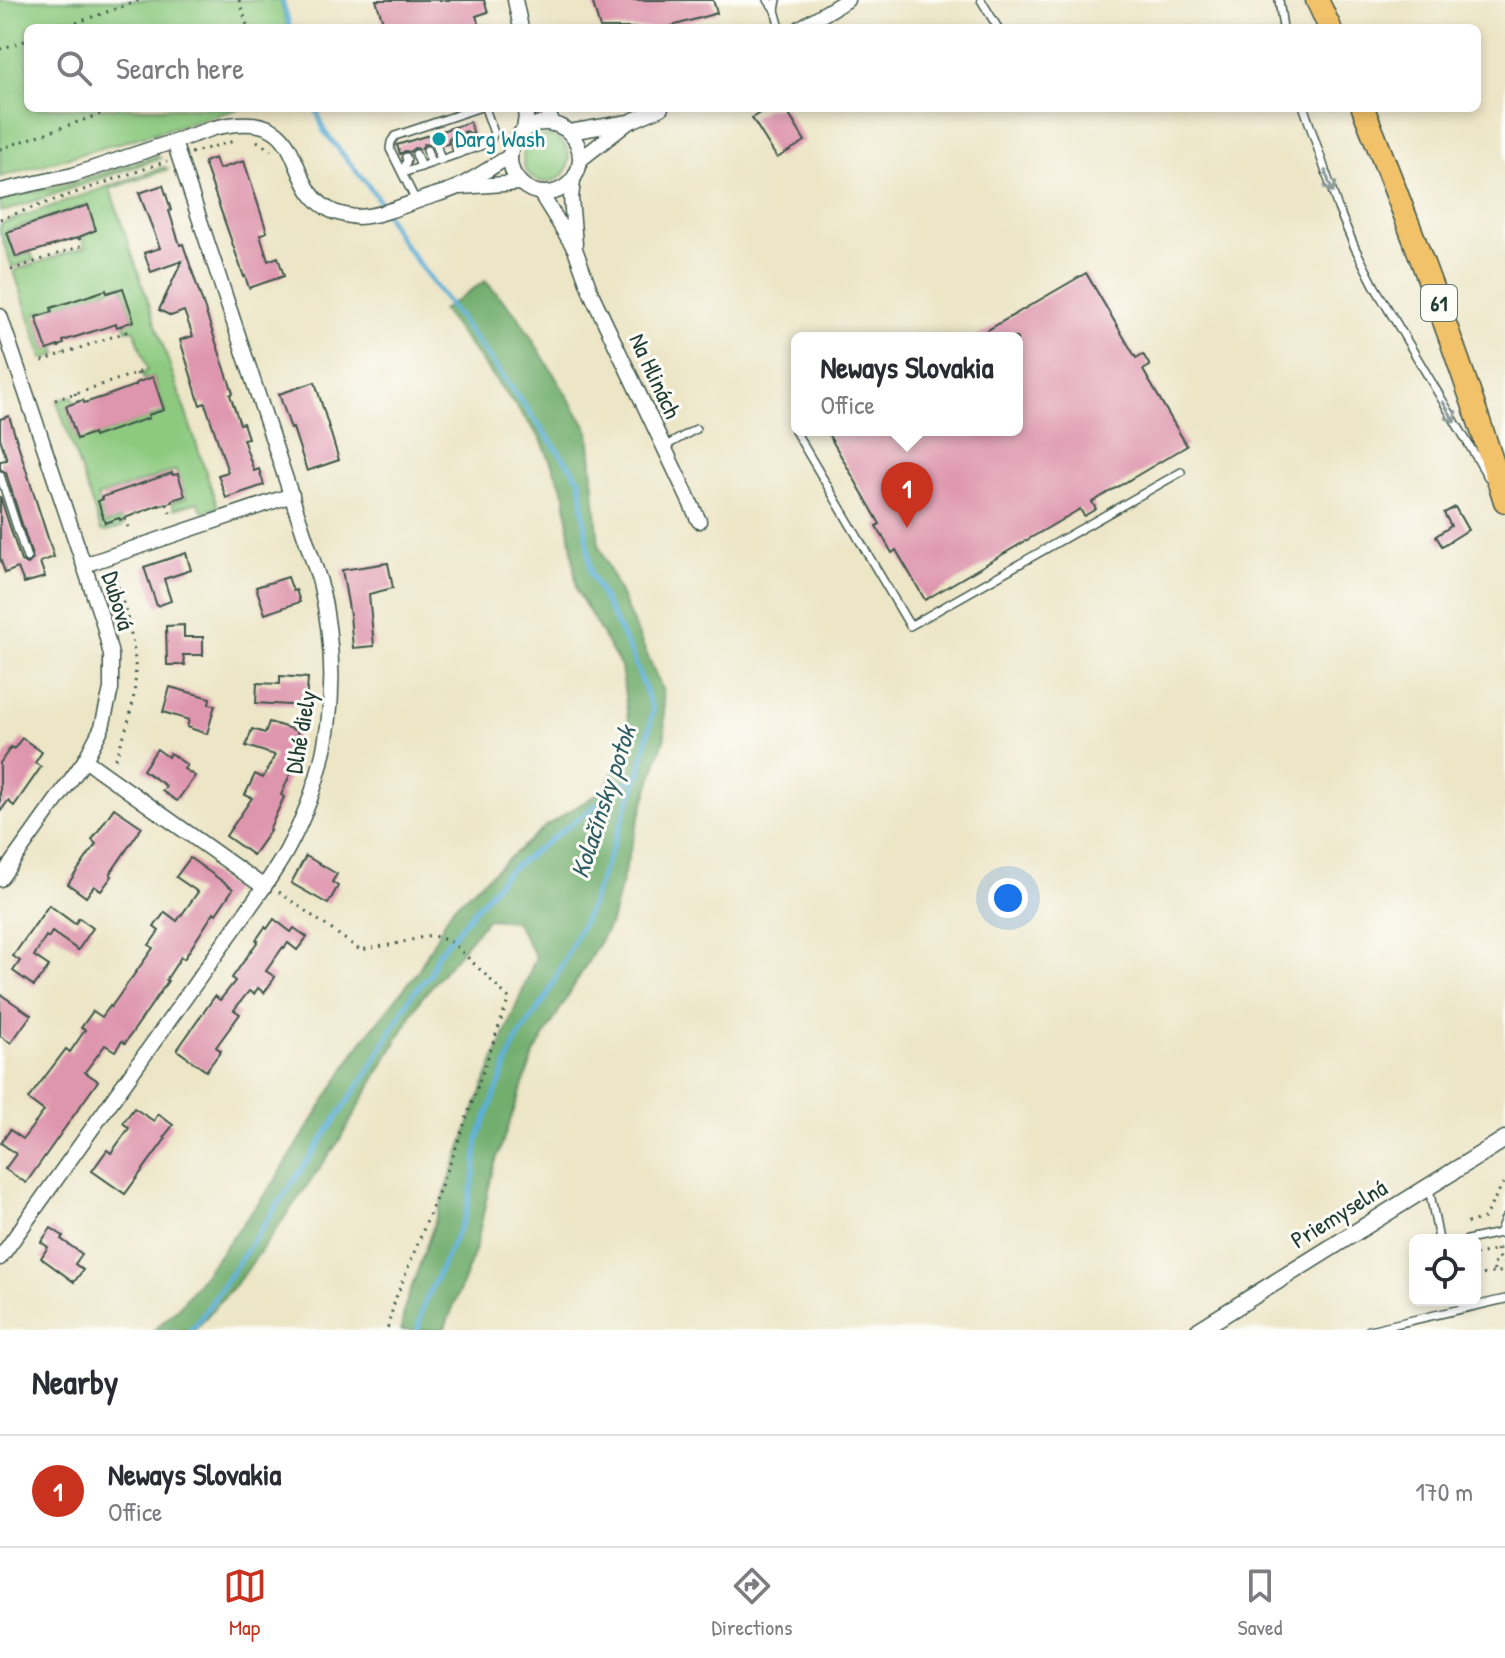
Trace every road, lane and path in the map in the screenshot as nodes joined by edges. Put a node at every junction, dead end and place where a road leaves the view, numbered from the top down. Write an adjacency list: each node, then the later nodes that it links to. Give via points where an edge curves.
1 (141, 0): 11 (path)
2 (239, 0): 12 (path)
3 (515, 0): 13 (street)
4 (768, 0): 10 (lane)
5 (777, 0): 10 (lane)
6 (847, 0): 15 (street)
7 (981, 0): 16 (lane)
8 (1279, 0): 17 (lane)
9 (1317, 0): 18 (main road)
10 (775, 10): 14 (lane)
11 (72, 24)
12 (247, 24)
13 (520, 24)
14 (779, 24)
15 (807, 24)
16 (996, 24)
17 (1282, 24)
18 (1328, 24)
19 (24, 41): 20 (path)
20 (0, 49)
21 (106, 112): 49 (path)
22 (466, 112): 29 (lane)
23 (486, 112): 50 (lane, via 494,133 489,143)
24 (526, 112): 37 (street)
25 (548, 112): 34 (street)
26 (652, 112): 31 (street)
27 (1305, 112): 95 (lane, one-way to 95, via 1355,248)
28 (1365, 112): 95 (main road, 61, via 1440,306)
29 (460, 114): 30 (lane); 33 (lane)
30 (446, 119): 32 (lane); 36 (lane)
31 (629, 122): 39 (street); 58 (street)
32 (430, 124): 35 (lane); 40 (lane)
33 (463, 124)
34 (553, 124): 37 (street); 39 (street)
35 (419, 128): 38 (lane); 41 (lane)
36 (450, 129)
37 (524, 130): 56 (street)
38 (409, 132): 45 (lane); 63 (lane, via 391,142)
39 (569, 132): 58 (street)
40 (433, 134)
41 (422, 137)
42 (467, 137): 50 (lane)
43 (241, 139): 52 (path)
44 (250, 140): 53 (path)
45 (412, 141)
46 (174, 142): 67 (street, via 73,175); 69 (street, via 251,123 280,136 308,187 335,212 356,217); 94 (street, Dlhé diely)
47 (454, 142): 55 (lane)
48 (437, 147): 60 (lane)
49 (0, 149)
50 (471, 149): 55 (lane)
51 (427, 150): 61 (lane)
52 (191, 153)
53 (274, 153)
54 (416, 154): 62 (lane)
55 (458, 154): 60 (lane)
56 (510, 156): 65 (street); 66 (street)
57 (406, 157): 63 (lane)
58 (581, 159): 64 (street)
59 (169, 160): 70 (path)
60 (441, 160): 61 (lane)
61 (431, 163): 62 (lane)
62 (421, 167): 63 (lane)
63 (403, 173): 69 (lane)
64 (573, 181): 68 (street, via 564,189); 72 (street, Na Hlinách)
65 (520, 183): 66 (street); 68 (street)
66 (456, 188): 69 (street)
67 (0, 191)
68 (541, 194): 72 (street, Na Hlinách)
69 (416, 201)
70 (0, 219)
71 (79, 237): 74 (path, via 81,246)
72 (575, 249): 91 (street, Na Hlinách)
73 (33, 252): 74 (path)
74 (37, 261): 75 (path)
75 (11, 270)
76 (0, 316): 102 (street, Dubová)
77 (121, 325): 79 (path)
78 (132, 330): 79 (path)
79 (124, 333): 81 (path)
80 (59, 346): 81 (path)
81 (63, 354): 82 (path)
82 (42, 361)
83 (146, 370): 84 (path)
84 (137, 373): 85 (path); 86 (path)
85 (140, 381)
86 (75, 393): 87 (path); 88 (path)
87 (55, 400)
88 (78, 402)
89 (696, 429): 91 (lane)
90 (798, 436): 92 (lane, via 910,626)
91 (664, 447): 99 (street, Na Hlinách)
92 (1181, 472)
93 (0, 475): 101 (lane)
94 (292, 495): 102 (street); 105 (street, Dlhé diely, via 326,604 332,684 325,747 313,792)
95 (1505, 503)
96 (167, 504): 97 (path)
97 (170, 513)
98 (125, 518): 100 (path)
99 (699, 521)
100 (128, 527)
101 (27, 558)
102 (84, 565): 103 (street, Dubová, via 111,655 111,689 102,727)
103 (85, 760): 104 (street, Dubová); 105 (street)
104 (0, 879)
105 (265, 885): 117 (street, Dlhé diely); 126 (path, via 360,950 431,935 449,941 509,998)
106 (1505, 1139): 108 (street, Priemyselná)
107 (1505, 1180): 110 (path, via 1484,1218)
108 (1429, 1186): 112 (lane); 127 (street, Priemyselná)
109 (1505, 1218): 111 (lane)
110 (1467, 1223)
111 (1502, 1232): 113 (lane)
112 (1438, 1234)
113 (1481, 1237)
114 (1505, 1247): 115 (path)
115 (1496, 1249): 116 (path); 118 (path)
116 (1481, 1253)
117 (1, 1255)
118 (1498, 1261): 119 (path); 120 (path); 121 (path, via 1492,1265)
119 (1505, 1263)
120 (1502, 1271): 121 (path)
121 (1494, 1272): 122 (path)
122 (1481, 1275)
123 (1505, 1299): 125 (lane)
124 (1452, 1306): 125 (lane)
125 (1453, 1311): 128 (lane)
126 (387, 1330)
127 (1199, 1330)
128 (1369, 1330)

